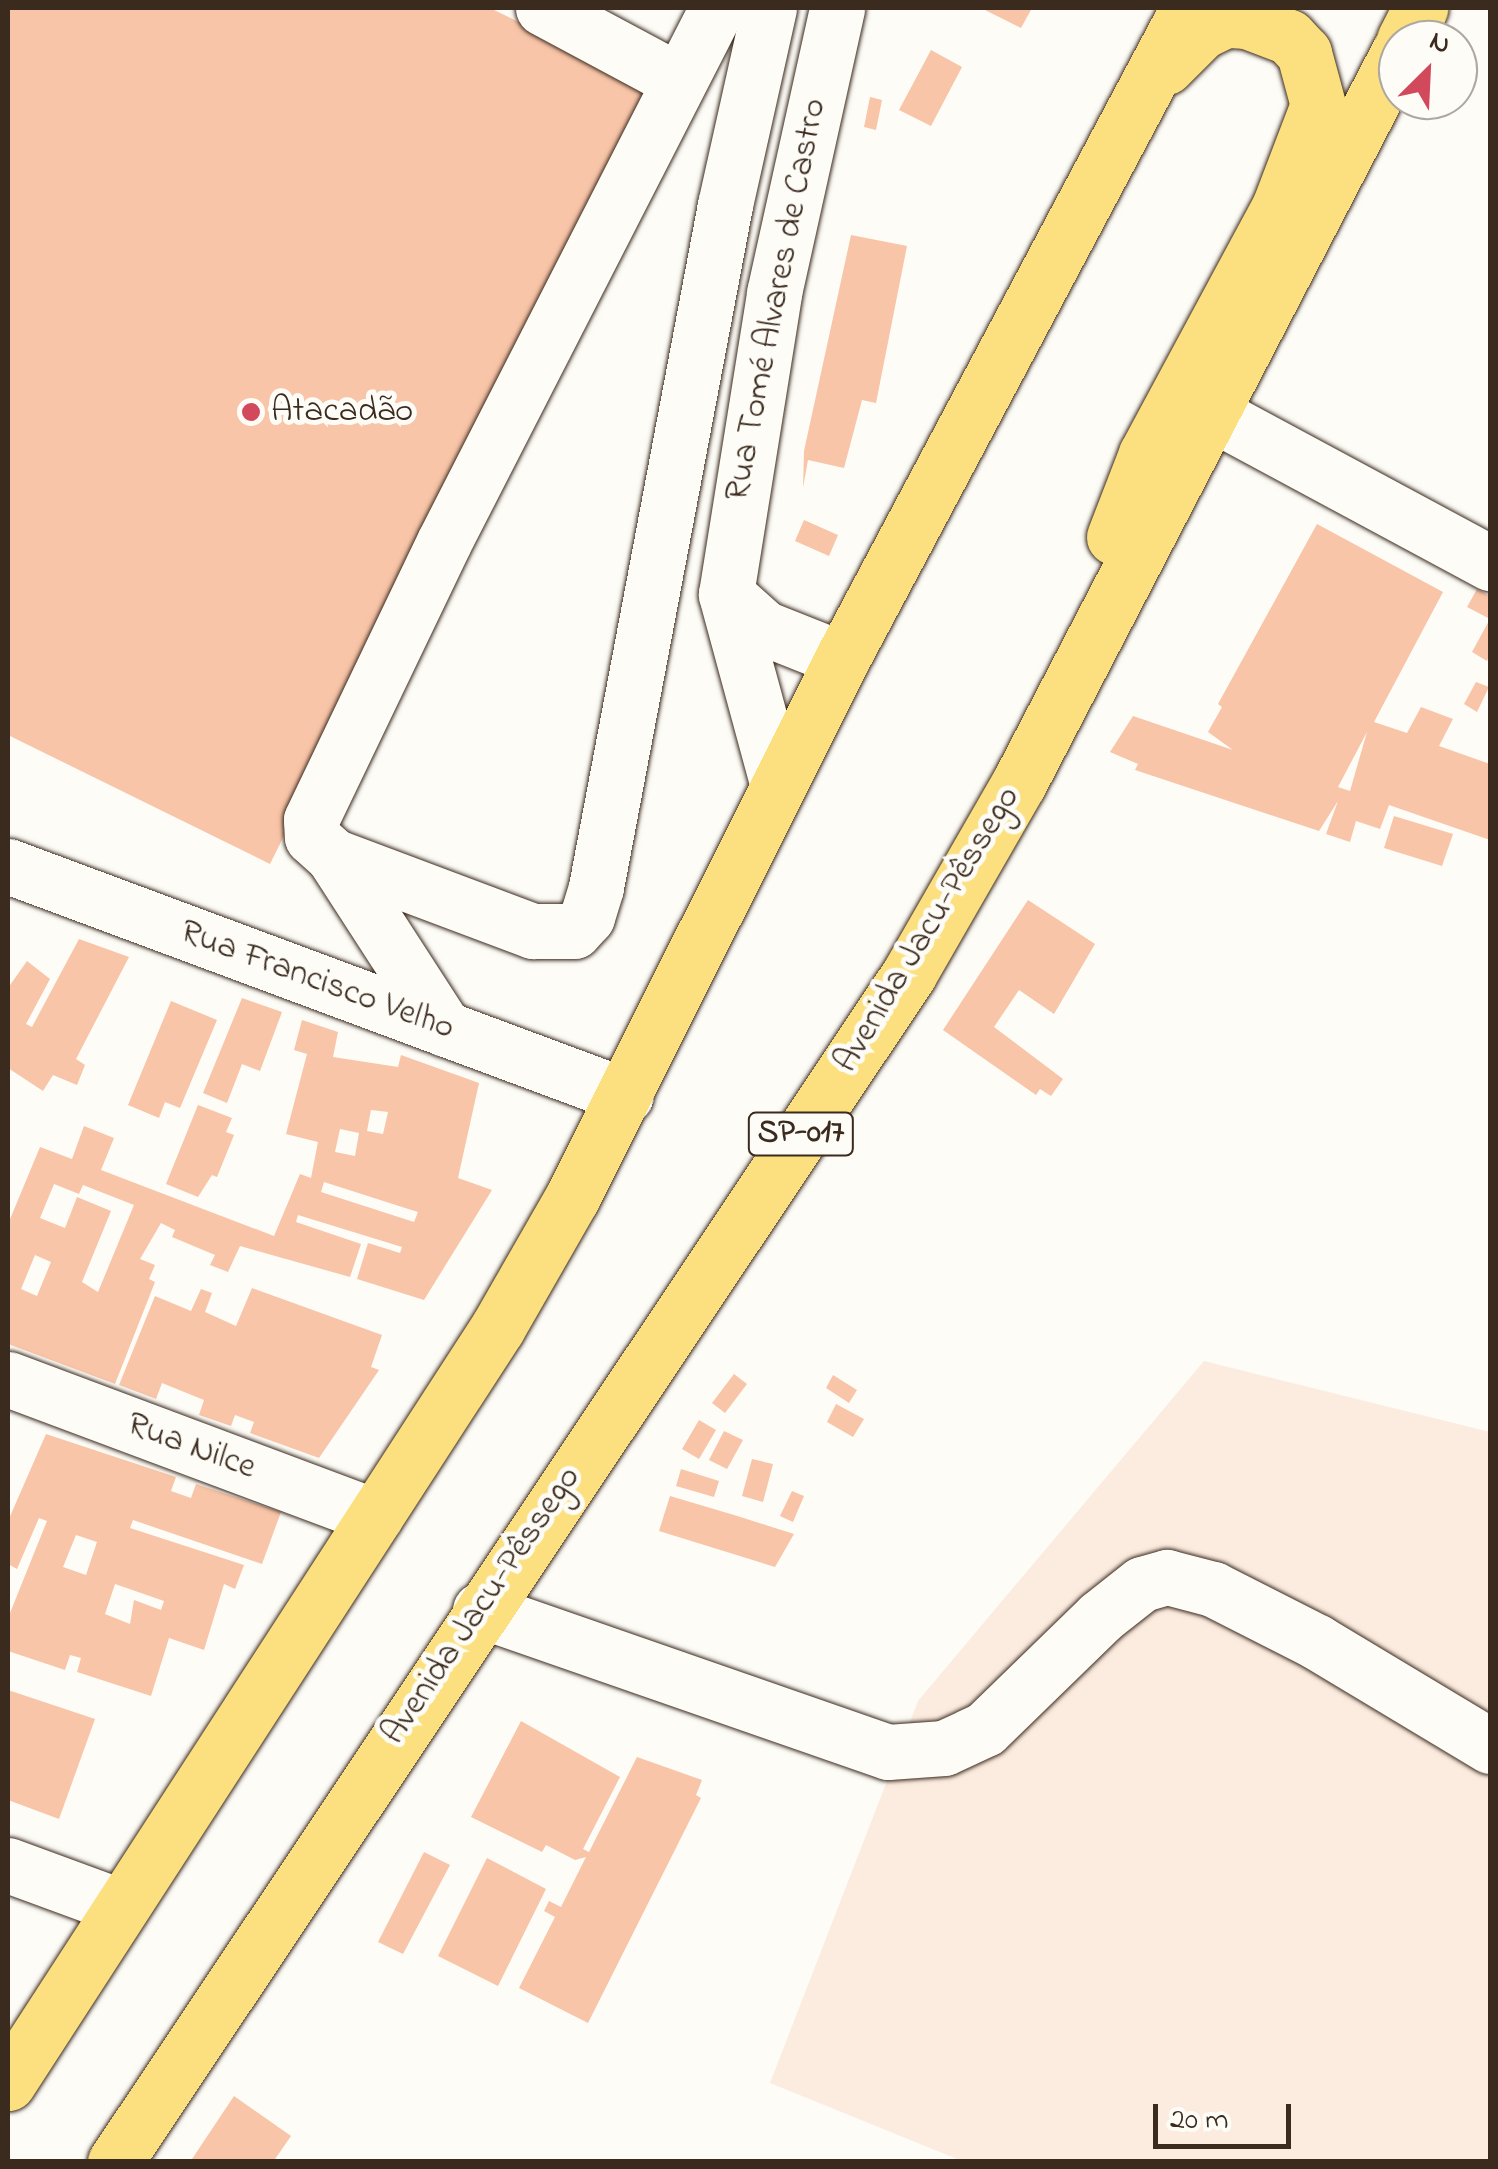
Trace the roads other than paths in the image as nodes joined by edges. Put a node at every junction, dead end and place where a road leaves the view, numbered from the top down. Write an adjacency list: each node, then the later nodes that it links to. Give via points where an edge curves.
1 (543, 8): 6 (street)
2 (717, 8): 6 (street)
3 (769, 8): 15 (street, via 724,206 638,688 587,917 562,934 533,931)
4 (837, 8): 11 (street, Rua Tomé Alvares de Castro, via 771,312)
5 (1188, 8): 8 (highway)
6 (677, 80): 15 (street, via 311,820 312,837)
7 (1378, 92): 9 (highway, Avenida Jacu-Pêssego / SP-017)
8 (1137, 104): 12 (highway); 13 (highway, via 1176,55 1225,20 1289,37 1304,53 1318,105 1279,206 1146,454)
9 (1213, 414): 10 (street); 13 (highway, Avenida Jacu-Pêssego / SP-017)
10 (1490, 563)
11 (726, 594): 12 (street, via 764,628); 14 (street, Rua Tomé Alvares de Castro)
12 (842, 659): 14 (highway)
13 (1019, 782): 21 (highway, Avenida Jacu-Pêssego / SP-017, via 909,974)
14 (778, 786): 18 (highway)
15 (333, 856): 17 (street)
16 (8, 866): 17 (street, Rua Francisco Velho)
17 (445, 1028): 18 (street, Rua Francisco Velho)
18 (626, 1096): 20 (highway, via 498,1326)
19 (8, 1378): 20 (street, Rua Nilce)
20 (375, 1516): 24 (highway)
21 (480, 1610): 22 (street, via 888,1752 944,1748 985,1728 1100,1617 1142,1584 1167,1577 1213,1588 1317,1642); 26 (highway, Avenida Jacu-Pêssego / SP-017)
22 (1490, 1746)
23 (8, 1865): 24 (street)
24 (122, 1907): 25 (highway)
25 (8, 2082)
26 (115, 2162)

